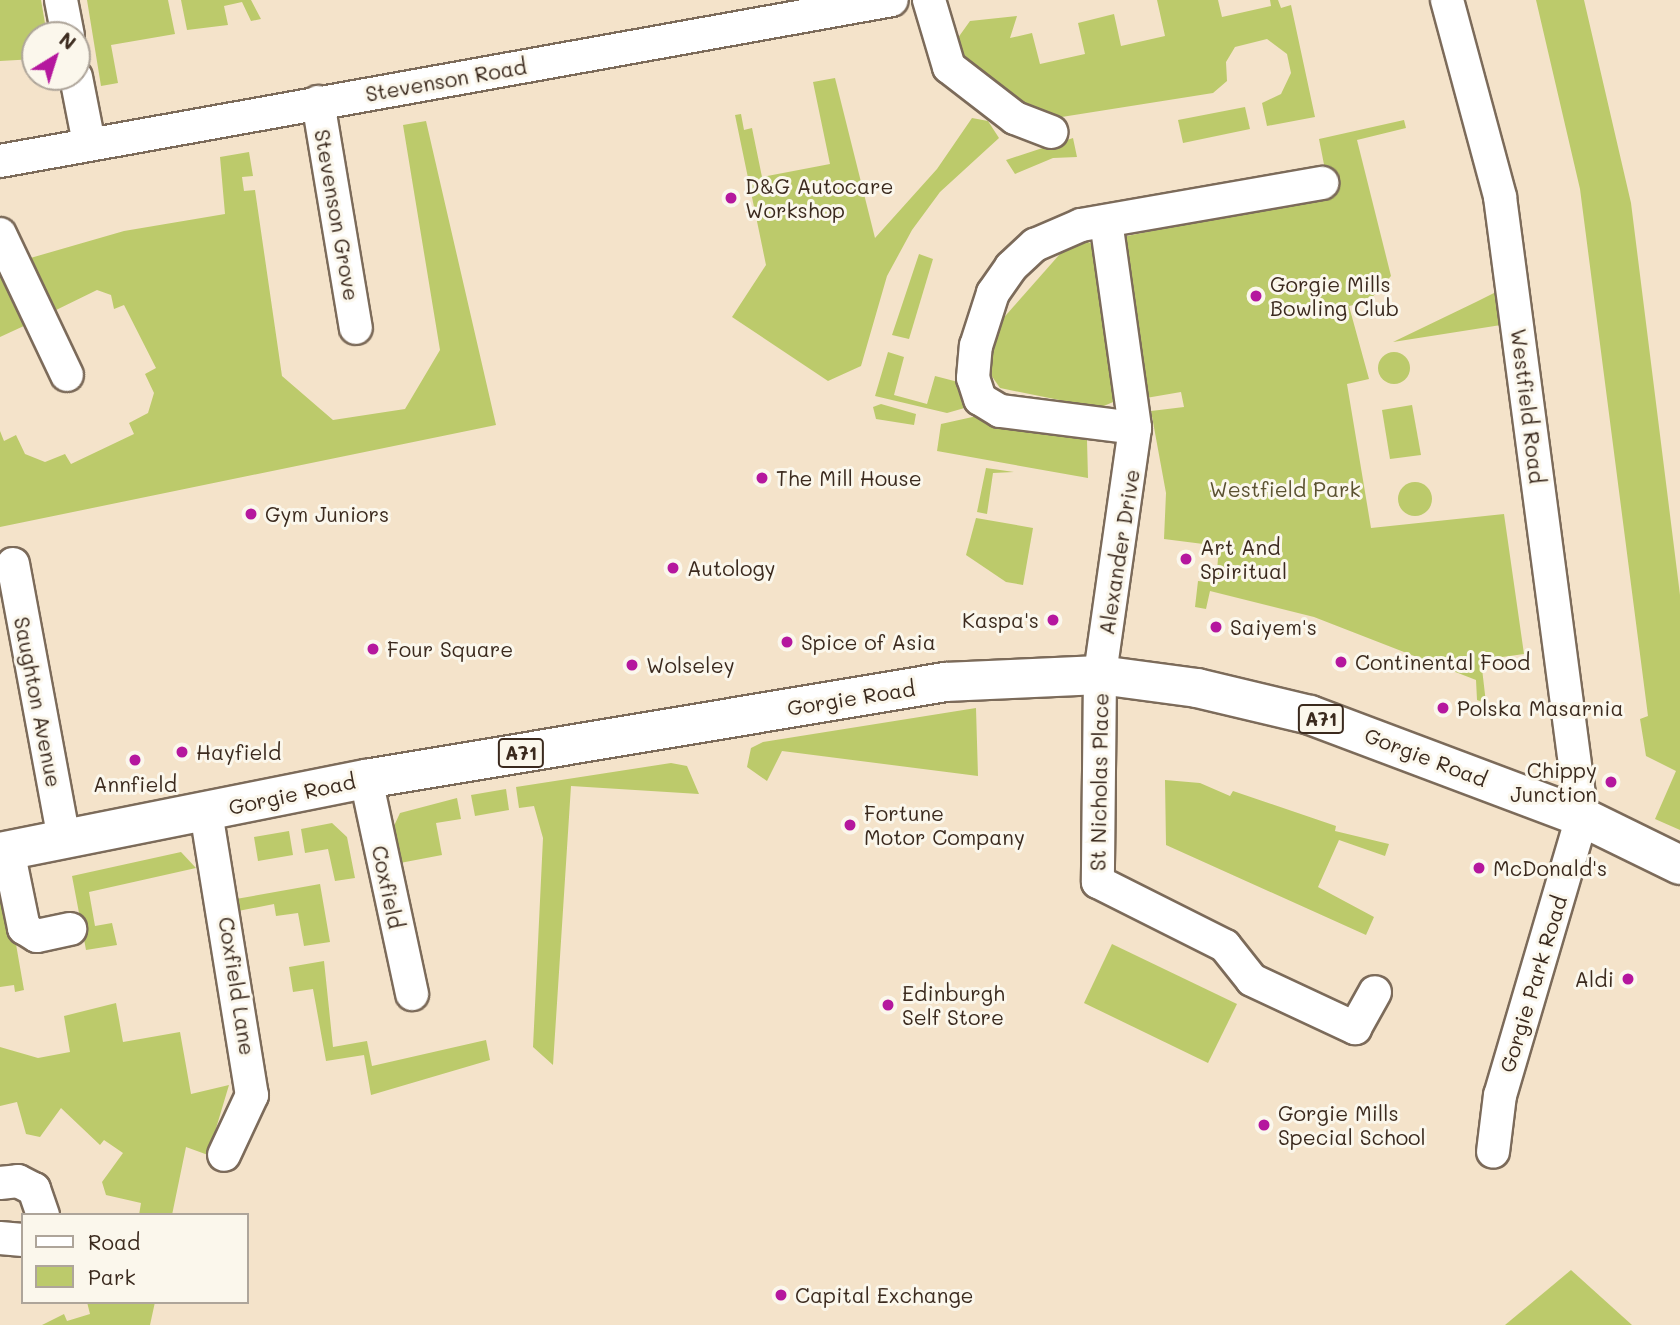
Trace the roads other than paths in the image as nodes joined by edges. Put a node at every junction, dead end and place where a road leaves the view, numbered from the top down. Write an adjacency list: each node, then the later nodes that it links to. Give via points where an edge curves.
1 (61, 0): 6 (street)
2 (892, 0): 5 (street, Stevenson Road)
3 (929, 0): 9 (street, via 949,67 1015,118)
4 (1447, 0): 22 (street, Westfield Road, via 1500,197)
5 (839, 5): 8 (street, Stevenson Road)
6 (65, 21)
7 (79, 91): 10 (street)
8 (318, 102): 10 (street, Stevenson Road); 15 (street, Stevenson Grove)
9 (1051, 132)
10 (89, 143): 11 (street, Stevenson Road)
11 (0, 161)
12 (1322, 183): 13 (street)
13 (1106, 221): 17 (street, Alexander Drive); 17 (street, via 1050,237 1011,267 986,310 974,384 980,399 996,410)
14 (0, 234): 16 (street)
15 (356, 328)
16 (67, 375)
17 (1135, 428): 19 (street, Alexander Drive)
18 (13, 564): 23 (street, Saughton Avenue)
19 (1100, 676): 20 (main road, Gorgie Road / A71, via 945,682); 22 (main road, Gorgie Road / A71, via 1197,688 1310,715); 27 (street, St Nicholas Place, via 1098,882 1105,891 1225,946 1252,980 1355,1028)
20 (366, 779): 21 (main road, Gorgie Road / A71); 28 (street, Coxfield)
21 (206, 812): 23 (main road, Gorgie Road / A71); 30 (street, Coxfield Lane, via 252,1095)
22 (1582, 817): 25 (main road, Gorgie Road / A71); 29 (street, Gorgie Park Road, via 1500,1095)
23 (64, 839): 24 (main road, Gorgie Road / A71)
24 (4, 851): 26 (street, via 24,928 37,936)
25 (1680, 865)
26 (70, 929)
27 (1375, 992)
28 (412, 994)
29 (1493, 1152)
30 (224, 1155)
31 (0, 1184): 32 (street, via 18,1181 34,1189)
32 (42, 1213)
33 (0, 1238): 34 (street)
34 (21, 1240)

